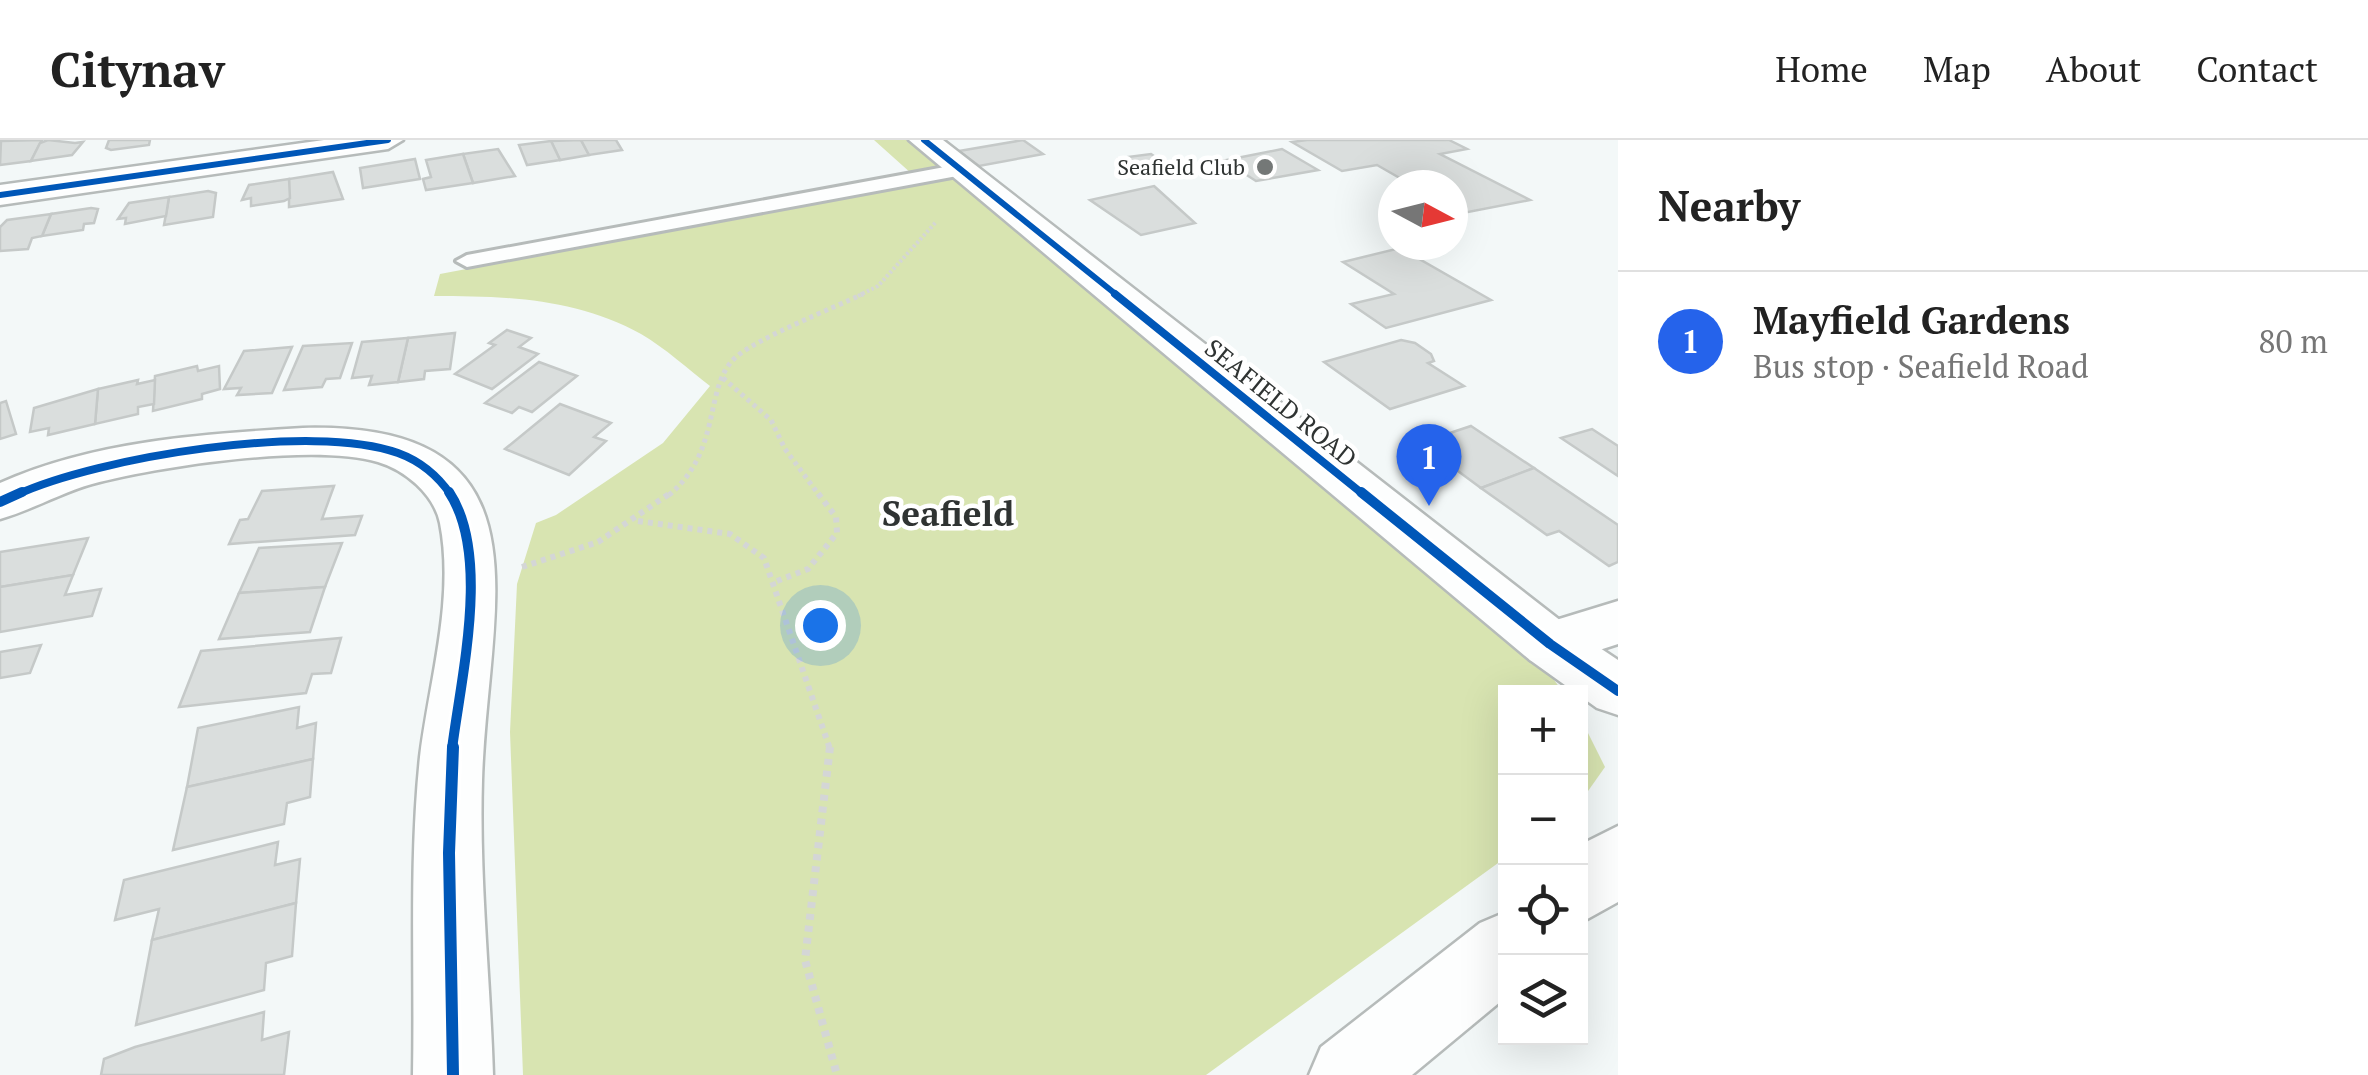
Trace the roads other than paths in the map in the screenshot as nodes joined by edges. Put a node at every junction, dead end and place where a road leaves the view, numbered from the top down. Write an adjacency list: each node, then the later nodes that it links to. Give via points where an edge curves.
1 (388, 140): 4 (street)
2 (924, 140): 3 (street, SEAFIELD ROAD)
3 (961, 170): 5 (lane); 8 (street, SEAFIELD ROAD)
4 (0, 196)
5 (467, 261)
6 (0, 502): 13 (street, via 139,458 276,444 356,443 402,453 438,477 464,520 468,575 450,781)
7 (1618, 622): 8 (street)
8 (1550, 644): 9 (street, SEAFIELD ROAD)
9 (1618, 690)
10 (1618, 858): 11 (street)
11 (1588, 882)
12 (1499, 955): 14 (street)
13 (453, 1075)
14 (1350, 1075)

